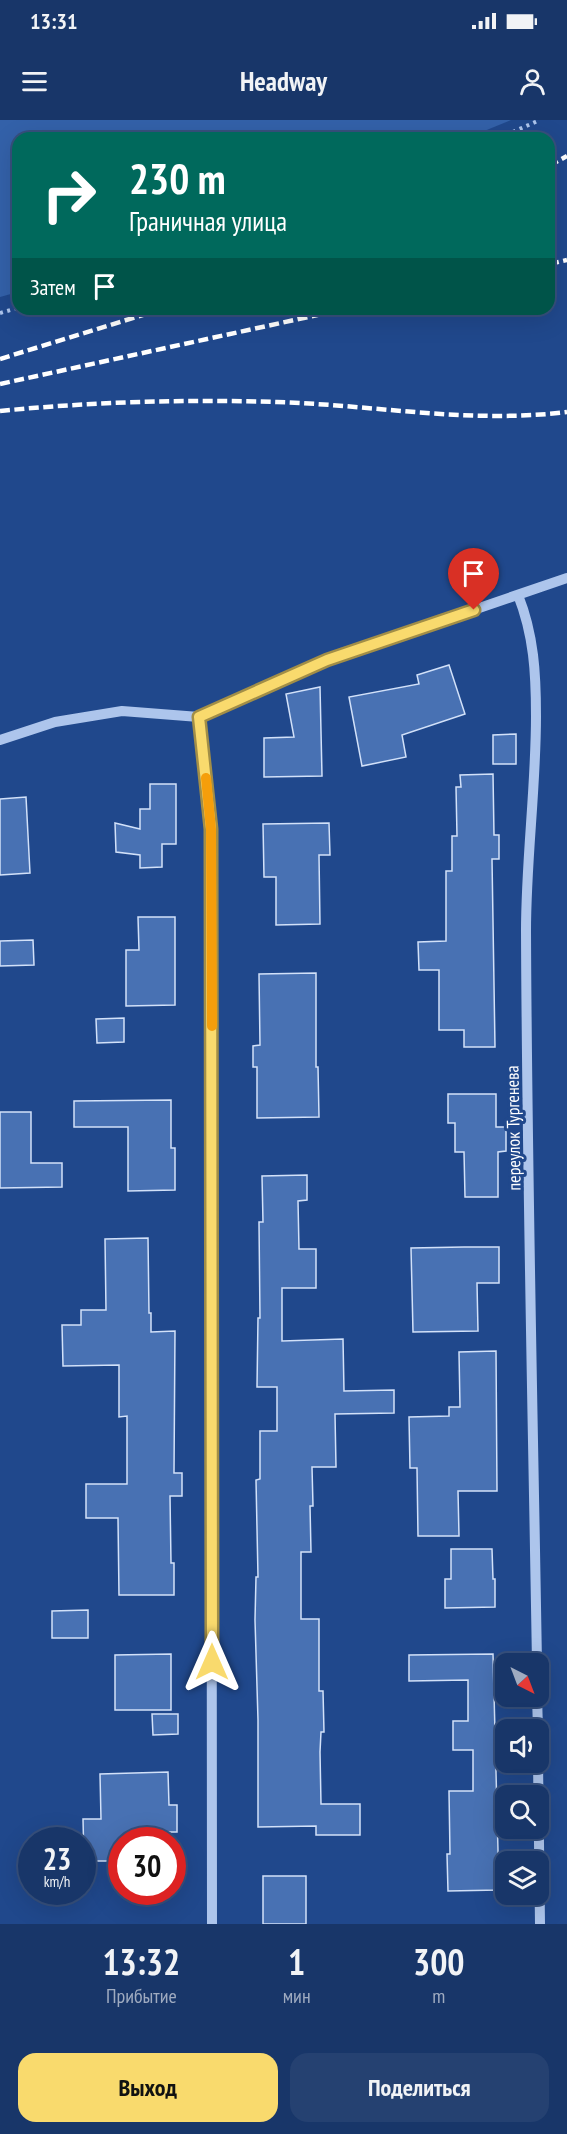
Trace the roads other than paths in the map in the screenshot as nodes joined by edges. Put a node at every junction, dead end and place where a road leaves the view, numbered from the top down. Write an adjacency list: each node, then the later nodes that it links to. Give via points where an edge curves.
1 (567, 578): 2 (street)
2 (518, 595): 3 (street, via 327,660); 5 (street, переулок Тургенева, via 527,617 536,686 526,928)
3 (199, 717): 4 (street, via 122,711 55,722); 7 (street, via 211,829)
4 (0, 740)
5 (537, 1653)
6 (538, 1773): 8 (street)
7 (212, 1924)
8 (540, 1924)

